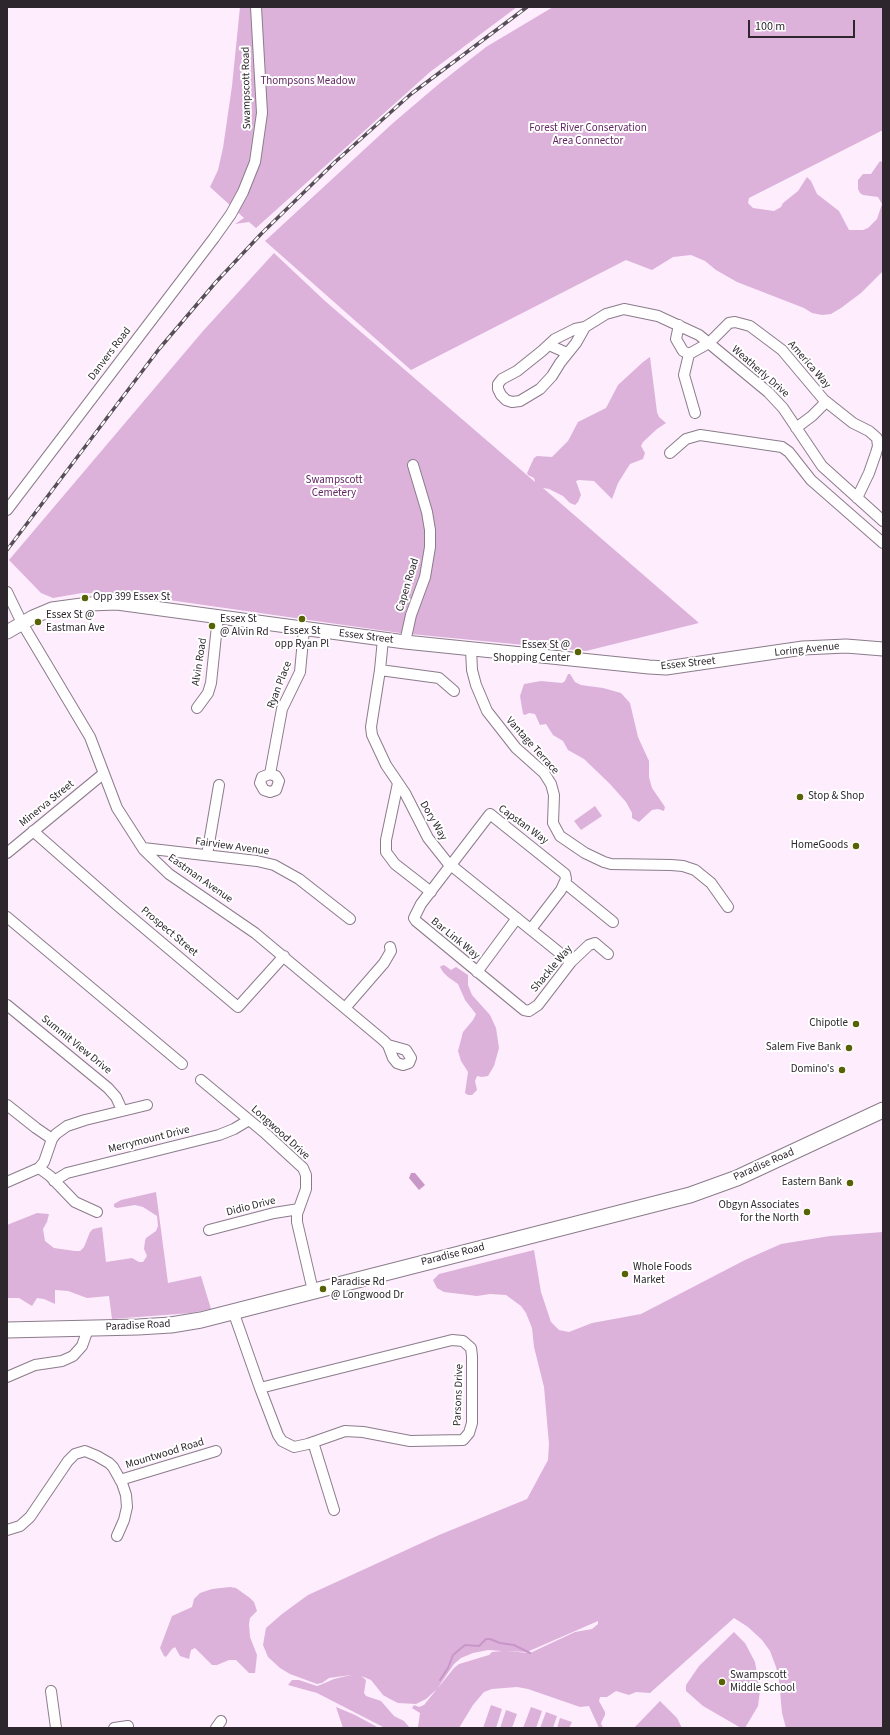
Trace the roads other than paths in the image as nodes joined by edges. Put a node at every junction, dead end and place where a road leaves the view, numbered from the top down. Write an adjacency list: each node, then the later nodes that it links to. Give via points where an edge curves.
1 (256, 7): 2 (street, Swampscott Road, via 262,114 255,162)
2 (232, 212): 15 (street, Danvers Road)
3 (679, 325): 4 (street, Weatherly Drive, via 649,313 624,309 606,314); 5 (street, Weatherly Drive); 8 (street, via 676,339)
4 (585, 327): 6 (street, Weatherly Drive, via 565,333); 7 (street, Weatherly Drive)
5 (709, 343): 8 (street); 9 (street, America Way, via 729,323 750,326 786,354); 11 (street, Weatherly Drive, via 778,402)
6 (549, 345): 7 (street); 7 (street, Weatherly Drive, via 517,372 502,379 498,384 498,389 506,400 520,401 540,389)
7 (567, 353)
8 (689, 354): 10 (street, via 684,375)
9 (826, 402): 11 (street); 14 (street, America Way, via 853,423 874,434 878,442 869,473)
10 (695, 412)
11 (796, 428): 14 (street, Weatherly Drive, via 818,462)
12 (670, 453): 17 (street, via 686,439 700,435 782,447 789,452 805,474)
13 (413, 465): 24 (street, Capen Road, via 427,512 430,547 427,572 411,615)
14 (857, 498): 16 (street, Weatherly Drive)
15 (7, 510)
16 (883, 521)
17 (883, 543)
18 (7, 592): 20 (street)
19 (218, 616): 20 (main road, Essex Street, via 131,604 103,604 52,609); 21 (main road, Essex Street); 30 (street, Alvin Road, via 211,683 208,693)
20 (22, 623): 22 (main road, Essex Street); 31 (street, Eastman Avenue, via 90,737)
21 (304, 629): 23 (main road, Essex Street); 32 (street, Ryan Place, via 302,665 282,709)
22 (7, 632)
23 (382, 639): 24 (main road, Essex Street); 28 (street, Dory Way)
24 (406, 642): 25 (main road, Essex Street)
25 (471, 649): 27 (main road, Essex Street, via 655,668); 42 (street, Vantage Terrace, via 476,686 487,711 516,748 544,773 551,784 554,795 553,823 560,836 604,862 683,866 695,870 711,882)
26 (883, 649): 27 (main road, Loring Avenue, via 855,646 820,647)
27 (732, 660)
28 (380, 670): 29 (street, via 438,678); 33 (street, Dory Way, via 372,735 386,766)
29 (454, 691)
30 (197, 708)
31 (103, 774): 35 (street, Minerva Street); 36 (street, Eastman Avenue, via 117,808)
32 (270, 774)
33 (398, 783): 39 (street, Dory Way, via 428,838); 41 (street, via 386,840 386,852 396,864)
34 (219, 786): 38 (street)
35 (33, 831): 37 (street, Minerva Street); 50 (street, Prospect Street, via 238,1007)
36 (142, 848): 38 (street, Fairview Avenue); 50 (street, Eastman Avenue, via 169,874 232,916)
37 (7, 853)
38 (207, 855): 45 (street, Fairview Avenue, via 257,861 281,868)
39 (451, 866): 40 (street, Capstan Way, via 490,814 565,874); 41 (street, Bar Link Way); 44 (street, Dory Way)
40 (565, 883): 46 (street); 47 (street)
41 (431, 892): 52 (street, Bar Link Way, via 414,918)
42 (728, 907)
43 (7, 917): 57 (street)
44 (517, 918): 47 (street, Dory Way); 52 (street, Bar Link Way)
45 (350, 919)
46 (613, 922)
47 (531, 929): 51 (street, Dory Way)
48 (390, 947): 54 (street, via 391,951 384,963)
49 (608, 954): 51 (street, Shackle Way, via 595,943)
50 (284, 956): 54 (street, Eastman Avenue)
51 (571, 962): 55 (street, Shackle Way)
52 (477, 972): 55 (street, Bar Link Way, via 524,1010)
53 (7, 1005): 61 (street, Summit View Drive, via 108,1088)
54 (345, 1008): 56 (street, Eastman Avenue)
55 (534, 1009)
56 (388, 1045)
57 (182, 1064)
58 (201, 1080): 63 (street, Longwood Drive)
59 (7, 1105): 64 (street)
60 (147, 1105): 61 (street)
61 (122, 1110): 64 (street, via 67,1126)
62 (883, 1110): 71 (highway, Paradise Road, via 755,1170 705,1190)
63 (249, 1120): 66 (street, Merrymount Drive, via 220,1135 67,1173); 68 (street, Longwood Drive, via 303,1168 306,1189)
64 (52, 1139): 65 (street, via 44,1162)
65 (39, 1168): 66 (street); 67 (street)
66 (54, 1181): 69 (street, via 75,1202)
67 (7, 1182)
68 (299, 1209): 70 (street, Didio Drive); 71 (street, Longwood Drive, via 298,1228)
69 (97, 1212)
70 (209, 1230)
71 (313, 1291): 72 (highway, Paradise Road)
72 (234, 1311): 73 (highway, Paradise Road, via 186,1323); 76 (street, Parsons Drive)
73 (88, 1329): 74 (highway, Paradise Road); 75 (street, via 82,1346 73,1356 62,1361 35,1365)
74 (7, 1330)
75 (7, 1377)
76 (260, 1388): 77 (street, Parsons Drive, via 282,1441 294,1446); 77 (street, Parsons Drive, via 452,1340 463,1341 471,1348 472,1423 467,1437 463,1440 410,1441 349,1431)
77 (313, 1442): 80 (street)
78 (216, 1451): 79 (street, Mountwood Road)
79 (120, 1480): 81 (street, Mountwood Road, via 113,1467 103,1458 80,1451 68,1461 30,1517 20,1526); 82 (street, Mountwood Road, via 126,1495 127,1507)
80 (334, 1510)
81 (7, 1530)
82 (117, 1536)
83 (52, 1691): 84 (street)
84 (56, 1728)
85 (114, 1728): 86 (street)
86 (128, 1728)

